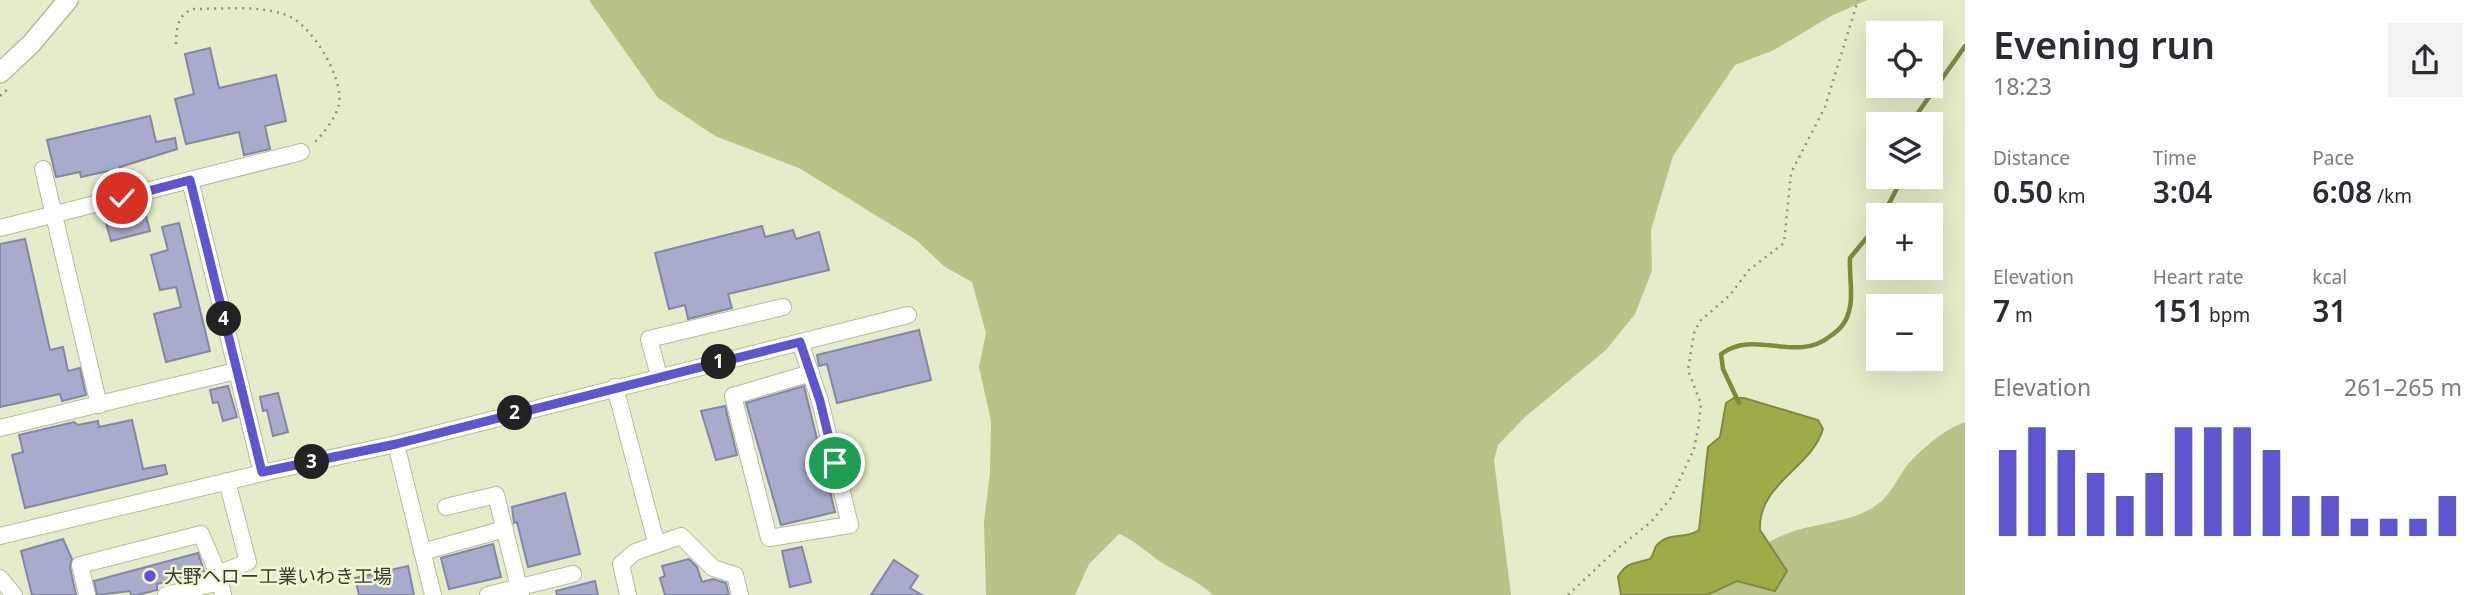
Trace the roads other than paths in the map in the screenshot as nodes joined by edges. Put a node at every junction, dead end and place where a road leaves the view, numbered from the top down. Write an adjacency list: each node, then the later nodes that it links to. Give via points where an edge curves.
1 (68, 0): 2 (main road)
2 (0, 73)
3 (301, 152): 5 (street)
4 (43, 169): 6 (street)
5 (190, 180): 6 (street); 11 (street)
6 (54, 215): 7 (street); 15 (street)
7 (0, 228)
8 (783, 307): 13 (street, via 649,340)
9 (908, 315): 10 (street)
10 (800, 342): 12 (street); 13 (street)
11 (236, 370): 15 (street); 18 (street)
12 (811, 373): 12 (street, via 733,396 769,538 850,525)
13 (659, 376): 14 (street)
14 (615, 387): 17 (street); 23 (street)
15 (99, 405): 16 (street)
16 (0, 428)
17 (396, 444): 18 (street); 24 (street)
18 (262, 472): 19 (street)
19 (227, 481): 22 (street); 27 (street, via 248,562)
20 (446, 507): 21 (street, via 496,495)
21 (505, 529): 24 (street); 28 (street)
22 (0, 536)
23 (656, 542): 34 (street, via 621,564); 35 (street, via 681,536 713,568 735,575)
24 (422, 552): 32 (street)
25 (573, 574): 28 (street)
26 (0, 578): 29 (street)
27 (220, 584): 30 (street, via 201,534 80,565); 31 (street)
28 (520, 591): 33 (street)
29 (14, 595)
30 (87, 595)
31 (166, 595)
32 (433, 595)
33 (488, 595)
34 (628, 595)
35 (740, 595)

